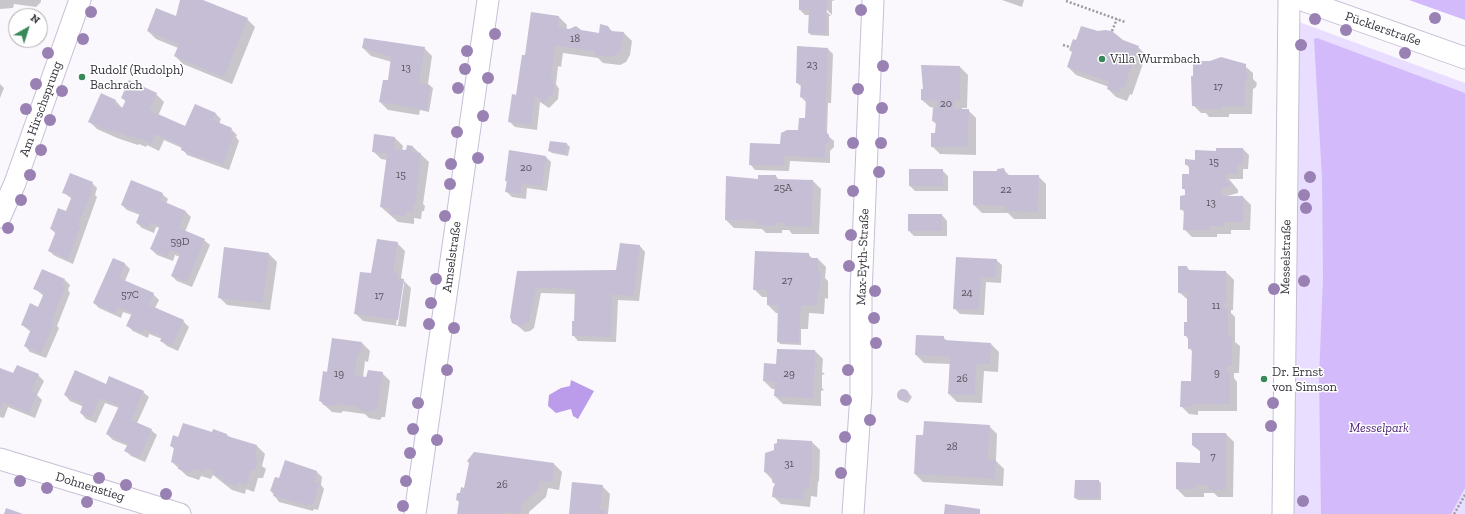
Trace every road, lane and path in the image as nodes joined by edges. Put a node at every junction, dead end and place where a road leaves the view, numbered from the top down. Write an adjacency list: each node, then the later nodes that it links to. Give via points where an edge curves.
1 (80, 0): 13 (street, Am Hirschsprung, via 15,183)
2 (488, 0): 17 (street, Amselstraße)
3 (873, 0): 18 (street, Max-Eyth-Straße, via 861,294 860,394)
4 (1289, 0): 19 (street, Messelstraße)
5 (1302, 0): 12 (street, Pücklerstraße)
6 (1066, 1): 7 (path)
7 (1117, 19): 8 (path); 9 (path)
8 (1125, 22)
9 (1112, 31)
10 (1063, 45): 11 (path)
11 (1070, 47)
12 (1465, 58)
13 (0, 217)
14 (0, 459): 16 (street, Dohnenstieg)
15 (1465, 495): 20 (path)
16 (180, 514)
17 (415, 514)
18 (853, 514)
19 (1283, 514)
20 (1454, 514)

